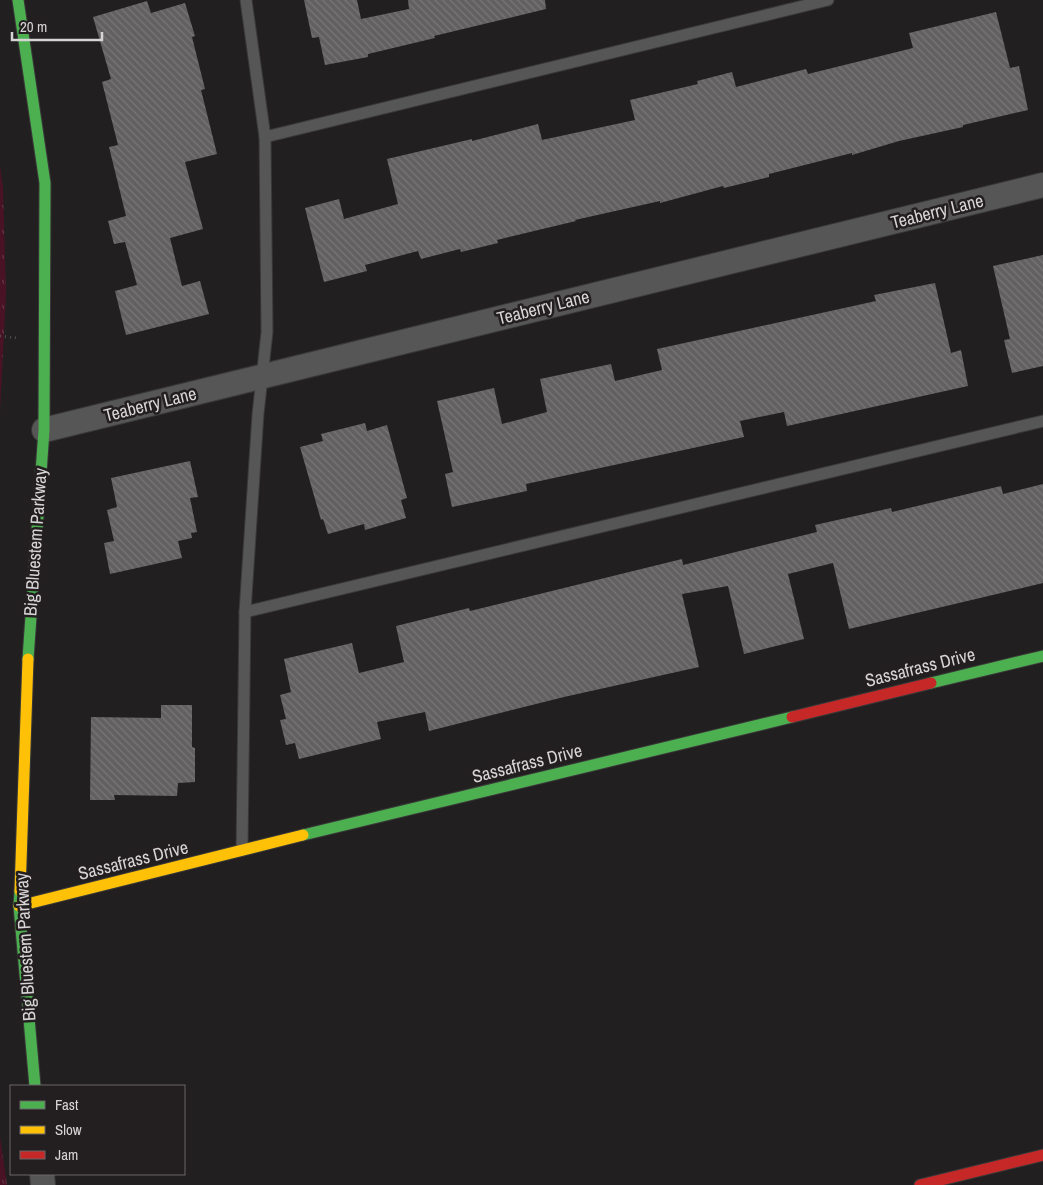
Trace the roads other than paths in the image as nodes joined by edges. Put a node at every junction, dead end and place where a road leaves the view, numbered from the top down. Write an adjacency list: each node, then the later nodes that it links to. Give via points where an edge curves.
1 (18, 0): 8 (street, Big Bluestem Parkway, via 45,183)
2 (246, 0): 4 (lane)
3 (828, 0): 4 (lane)
4 (265, 137): 6 (lane, via 267,332)
5 (1043, 185): 6 (street, Teaberry Lane)
6 (263, 375): 8 (street, Teaberry Lane); 9 (lane)
7 (1043, 421): 9 (lane)
8 (44, 430): 12 (street, Big Bluestem Parkway, via 28,627)
9 (246, 612): 11 (lane)
10 (1043, 656): 11 (street, Sassafrass Drive)
11 (242, 850): 12 (street, Sassafrass Drive)
12 (19, 906): 13 (street, Big Bluestem Parkway)
13 (35, 1085)
14 (1043, 1155): 15 (street)
15 (920, 1185)

